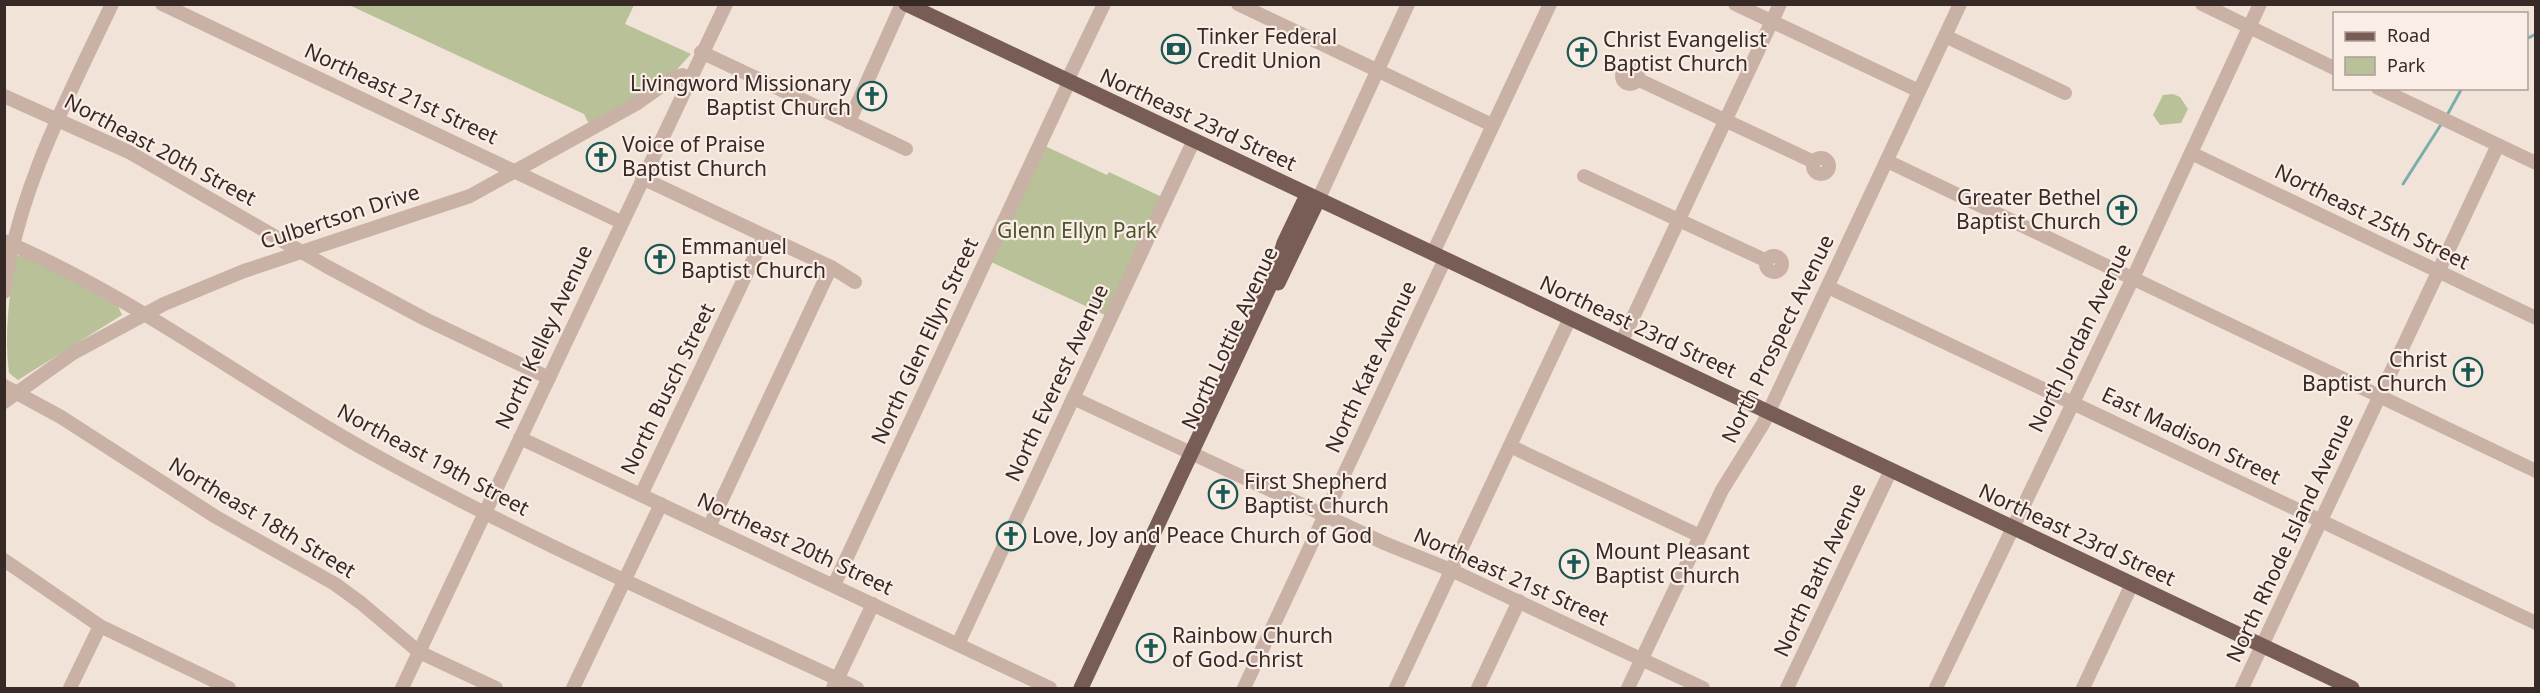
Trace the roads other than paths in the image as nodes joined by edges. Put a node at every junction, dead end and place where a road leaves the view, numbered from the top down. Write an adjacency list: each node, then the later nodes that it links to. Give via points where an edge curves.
1 (112, 4): 29 (street)
2 (162, 4): 40 (street, Northeast 21st Street)
3 (726, 4): 17 (street, North Kelley Avenue)
4 (904, 4): 22 (main road, Northeast 23rd Street); 31 (street)
5 (1104, 4): 22 (street, North Glen Ellyn Street)
6 (1238, 4): 19 (street)
7 (1408, 4): 19 (street, North Lottie Avenue)
8 (1550, 4): 32 (street, North Kate Avenue)
9 (1735, 4): 14 (street)
10 (1780, 4): 14 (street)
11 (1960, 4): 16 (street, North Prospect Avenue)
12 (2202, 4): 15 (street)
13 (2259, 4): 15 (street, North Jordan Avenue)
14 (1772, 22): 24 (street); 30 (street)
15 (2249, 27): 18 (street); 36 (street, North Jordan Avenue)
16 (1945, 36): 24 (street, North Prospect Avenue); 25 (street)
17 (701, 52): 20 (street, North Kelley Avenue); 31 (street)
18 (2333, 68)
19 (1377, 70): 32 (street); 43 (street, North Lottie Avenue)
20 (689, 78): 27 (street, North Kelley Avenue); 28 (street, Culbertson Drive, via 682,75 671,79)
21 (1637, 79): 30 (street)
22 (1068, 82): 33 (main road, Northeast 23rd Street); 85 (street, North Glen Ellyn Street)
23 (2382, 90): 34 (street)
24 (1919, 91): 37 (street, North Prospect Avenue)
25 (2065, 93)
26 (4, 96): 29 (street, Northeast 20th Street)
27 (677, 103): 28 (street, via 660,96); 42 (street, North Kelley Avenue)
28 (636, 104): 40 (street, Culbertson Drive)
29 (58, 118): 47 (street); 48 (street, Northeast 20th Street, via 153,165)
30 (1725, 121): 38 (street); 44 (street)
31 (849, 122): 35 (street)
32 (1492, 125): 49 (street, North Kate Avenue)
33 (1194, 141): 43 (main road, Northeast 23rd Street); 63 (street, North Everest Avenue)
34 (2498, 145): 39 (street); 52 (street, North Rhode Island Avenue)
35 (906, 149)
36 (2191, 153): 52 (street, Northeast 25th Street); 53 (street, North Jordan Avenue)
37 (1887, 161): 53 (street); 55 (street, North Prospect Avenue)
38 (1814, 162)
39 (2535, 163)
40 (516, 172): 45 (street, Northeast 21st Street); 48 (street, Culbertson Drive, via 442,207)
41 (1584, 176): 44 (street)
42 (642, 178): 45 (street, North Kelley Avenue); 46 (street)
43 (1312, 197): 49 (main road, Northeast 23rd Street); 70 (main road, North Lottie Avenue, via 1284,243 1272,281)
44 (1679, 220): 50 (street); 60 (street)
45 (621, 222): 61 (street, North Kelley Avenue)
46 (764, 237): 51 (street); 73 (street, North Busch Street)
47 (8, 242): 56 (street); 57 (street, Northeast 19th Street, via 70,272)
48 (300, 251): 57 (street, Culbertson Drive, via 214,282); 61 (street, Northeast 20th Street, via 425,319)
49 (1439, 256): 58 (main road, Northeast 23rd Street); 76 (street, North Kate Avenue)
50 (1767, 261)
51 (831, 267): 54 (street); 78 (street)
52 (2439, 272): 59 (street, Northeast 25th Street); 64 (street, North Rhode Island Avenue)
53 (2133, 278): 64 (street); 66 (street, North Jordan Avenue)
54 (855, 282)
55 (1828, 287): 66 (street, East Madison Street); 67 (street, North Prospect Avenue)
56 (4, 292)
57 (142, 315): 62 (street, Culbertson Drive); 75 (street, Northeast 19th Street, via 363,448)
58 (1570, 318): 60 (main road, Northeast 23rd Street); 69 (street)
59 (2535, 318)
60 (1621, 343): 67 (main road, Northeast 23rd Street)
61 (549, 378): 68 (street, North Kelley Avenue)
62 (11, 389): 65 (street, Culbertson Drive); 92 (street, Northeast 18th Street, via 216,517 335,584)
63 (1073, 398): 70 (street, Northeast 21st Street); 90 (street, North Everest Avenue)
64 (2380, 398): 72 (street); 77 (street, North Rhode Island Avenue)
65 (4, 402)
66 (2072, 403): 77 (street, East Madison Street); 79 (street, North Jordan Avenue)
67 (1768, 413): 71 (main road, Northeast 23rd Street); 80 (street, North Prospect Avenue, via 1722,490)
68 (520, 438): 73 (street, Northeast 20th Street); 75 (street, North Kelley Avenue)
69 (1510, 446): 80 (street); 82 (street)
70 (1194, 455): 76 (street, Northeast 21st Street); 102 (main road, North Lottie Avenue); 103 (main road, North Lottie Avenue)
71 (1891, 470): 79 (main road, Northeast 23rd Street); 109 (street, North Bath Avenue)
72 (2535, 471)
73 (641, 495): 74 (street, Northeast 20th Street)
74 (661, 504): 78 (street, Northeast 20th Street); 83 (street)
75 (485, 514): 83 (street, Northeast 19th Street); 92 (street, North Kelley Avenue)
76 (1324, 516): 82 (street, Northeast 21st Street); 104 (street, North Kate Avenue)
77 (2322, 522): 88 (street, East Madison Street); 91 (street, North Rhode Island Avenue)
78 (709, 527): 85 (street, Northeast 20th Street)
79 (2012, 528): 84 (main road, Northeast 23rd Street); 110 (street, North Jordan Avenue)
80 (1700, 536): 93 (street, North Prospect Avenue)
81 (4, 560): 89 (street)
82 (1451, 570): 86 (street, Northeast 21st Street); 105 (street)
83 (624, 579): 94 (street, Northeast 19th Street); 99 (street)
84 (2132, 584): 91 (main road, Northeast 23rd Street); 111 (street)
85 (834, 585): 87 (street, Northeast 20th Street)
86 (1519, 601): 93 (street, Northeast 21st Street); 106 (street)
87 (873, 604): 90 (street, Northeast 20th Street); 94 (street)
88 (2535, 623)
89 (100, 626): 95 (street); 96 (street)
90 (958, 644): 101 (street, Northeast 20th Street)
91 (2262, 647): 112 (street, North Rhode Island Avenue); 113 (main road, Northeast 23rd Street)
92 (419, 652): 97 (street, North Kelley Avenue); 98 (street, Northeast 18th Street)
93 (1642, 660): 107 (street, North Prospect Avenue); 108 (street, Northeast 21st Street)
94 (835, 684): 100 (street, Northeast 19th Street)
95 (70, 688)
96 (229, 688)
97 (402, 688)
98 (496, 688)
99 (573, 688)
100 (857, 688)
101 (1050, 688)
102 (1081, 688)
103 (1089, 688)
104 (1244, 688)
105 (1396, 688)
106 (1478, 688)
107 (1628, 688)
108 (1703, 688)
109 (1787, 688)
110 (1936, 688)
111 (2083, 688)
112 (2242, 688)
113 (2352, 688)

